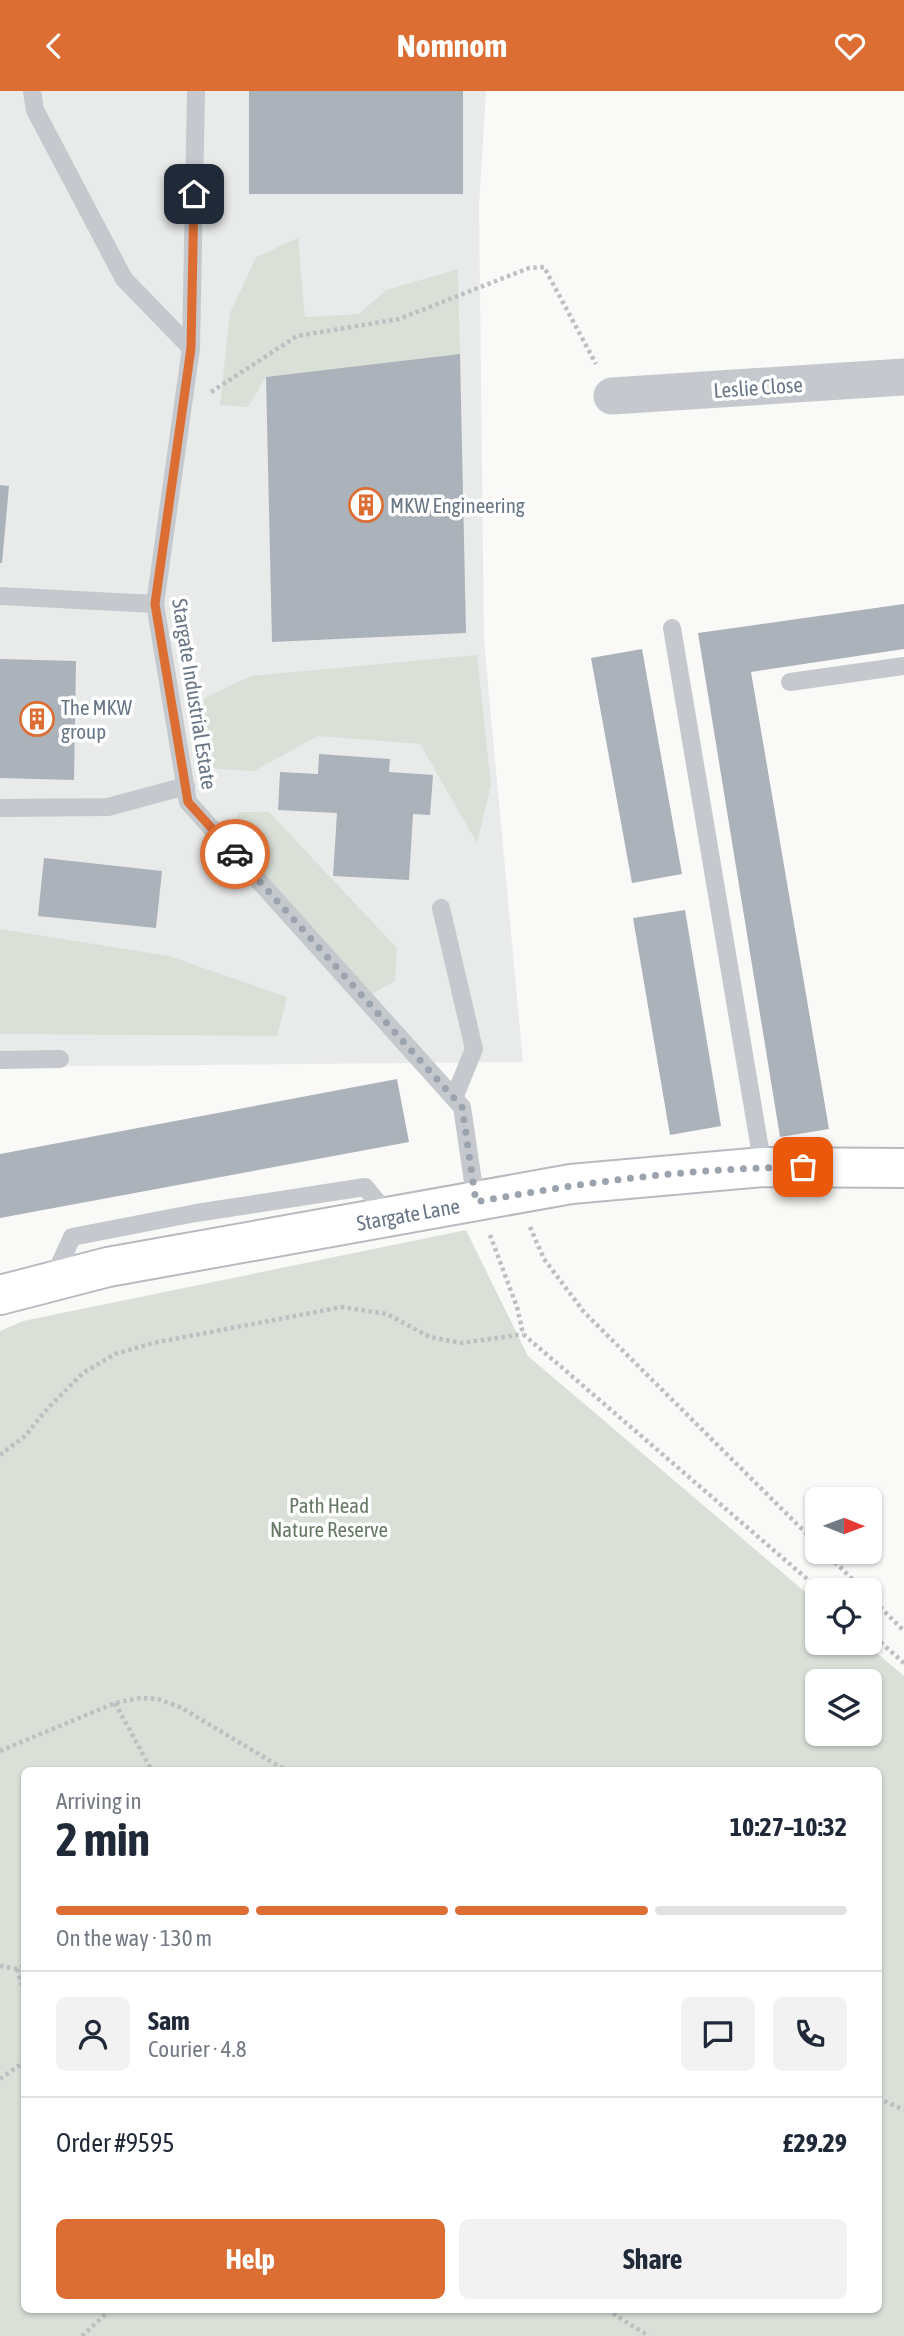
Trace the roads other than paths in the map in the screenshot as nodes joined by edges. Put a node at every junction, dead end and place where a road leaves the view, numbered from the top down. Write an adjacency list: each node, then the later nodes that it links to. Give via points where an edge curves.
1 (32, 91): 3 (lane, via 35,110 124,279)
2 (196, 91): 3 (lane, Stargate Industrial Estate)
3 (191, 348): 7 (lane, Stargate Industrial Estate)
4 (904, 377): 5 (street, Leslie Close)
5 (612, 396)
6 (0, 596): 7 (lane)
7 (155, 604): 11 (lane, Stargate Industrial Estate)
8 (672, 628): 17 (lane)
9 (904, 666): 10 (lane)
10 (790, 682)
11 (186, 786): 12 (lane, via 108,807); 16 (lane, Stargate Industrial Estate, via 188,802)
12 (0, 808)
13 (441, 908): 16 (lane, via 474,1049)
14 (60, 1059): 15 (lane)
15 (0, 1060)
16 (454, 1098): 19 (lane, Stargate Industrial Estate, via 462,1107)
17 (763, 1167): 18 (street, Stargate Lane); 19 (street, Stargate Lane, via 571,1184)
18 (904, 1168)
19 (476, 1202): 20 (street, Stargate Lane, via 108,1267)
20 (0, 1295)

